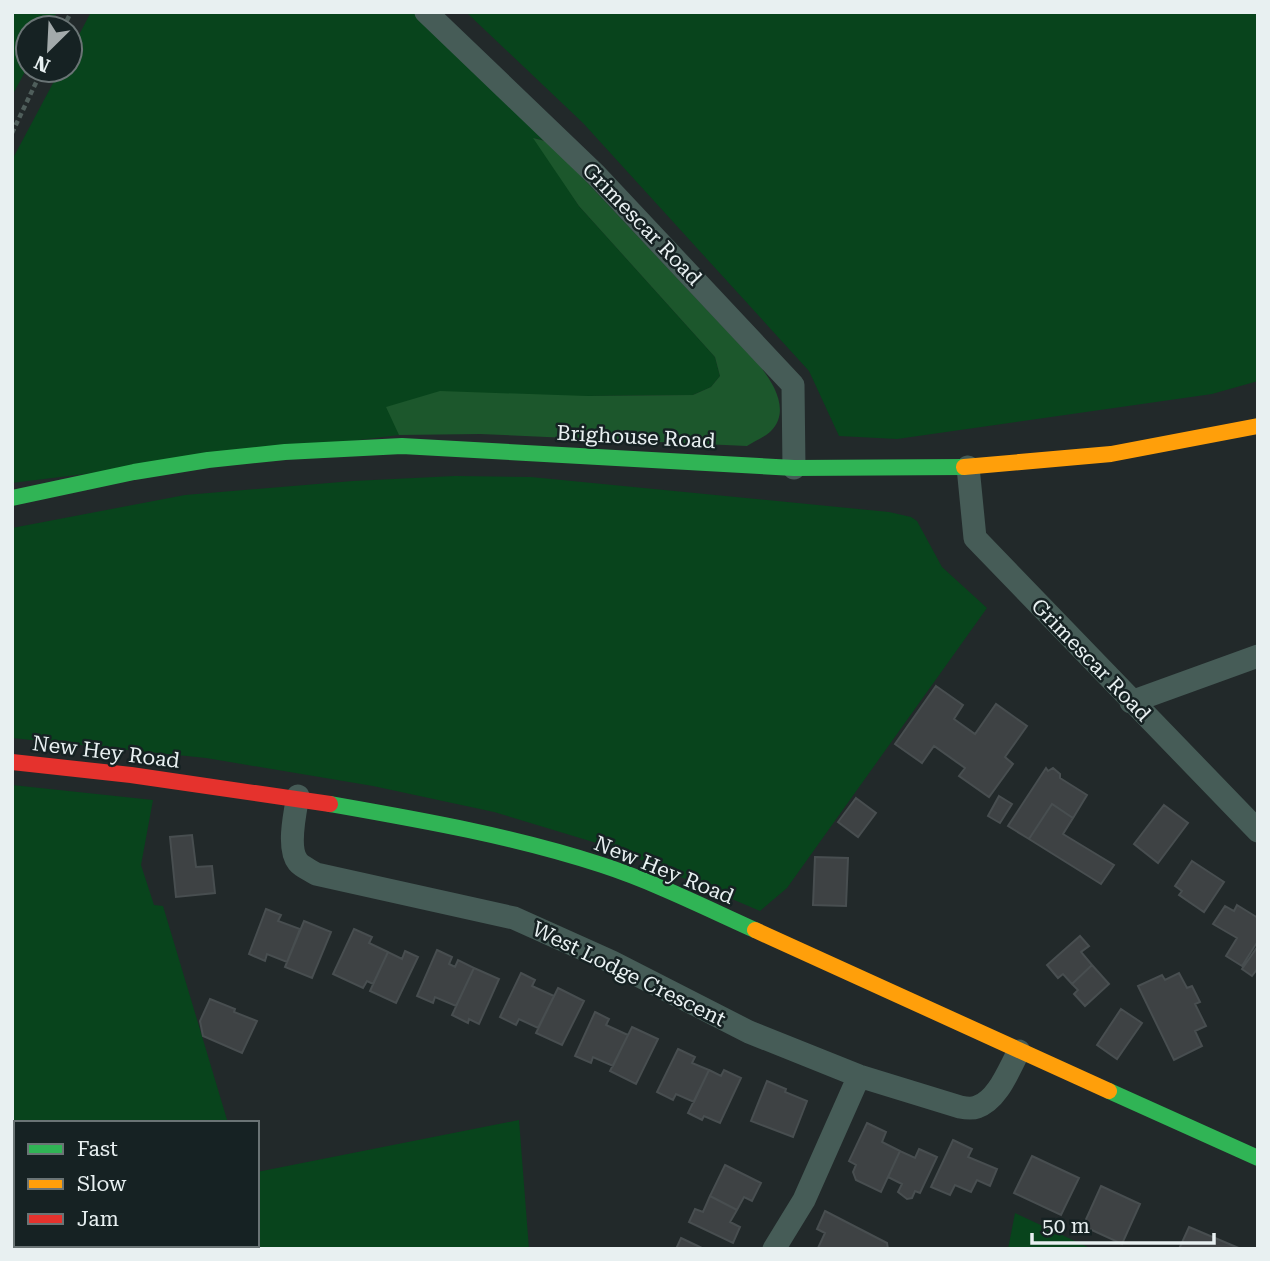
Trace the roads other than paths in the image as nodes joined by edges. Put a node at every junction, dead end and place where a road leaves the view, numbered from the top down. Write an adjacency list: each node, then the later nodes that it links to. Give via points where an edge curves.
1 (426, 12): 4 (street, Grimescar Road, via 596,175 793,385)
2 (1258, 426): 3 (street, Brighouse Road, via 1111,454)
3 (968, 467): 4 (street, Brighouse Road); 7 (street, Grimescar Road, via 975,538)
4 (794, 468): 5 (street, Brighouse Road, via 402,446 208,460)
5 (12, 498)
6 (1258, 656): 7 (street)
7 (1131, 702): 10 (street, Grimescar Road)
8 (12, 762): 9 (street, New Hey Road)
9 (298, 796): 11 (street, New Hey Road, via 547,848 636,877); 12 (street, West Lodge Crescent, via 294,855 316,874 514,918 749,1032)
10 (1258, 831)
11 (1019, 1051): 12 (street, West Lodge Crescent, via 996,1091 975,1108); 13 (street, New Hey Road)
12 (859, 1076): 14 (street, via 804,1200)
13 (1258, 1158)
14 (774, 1249)

